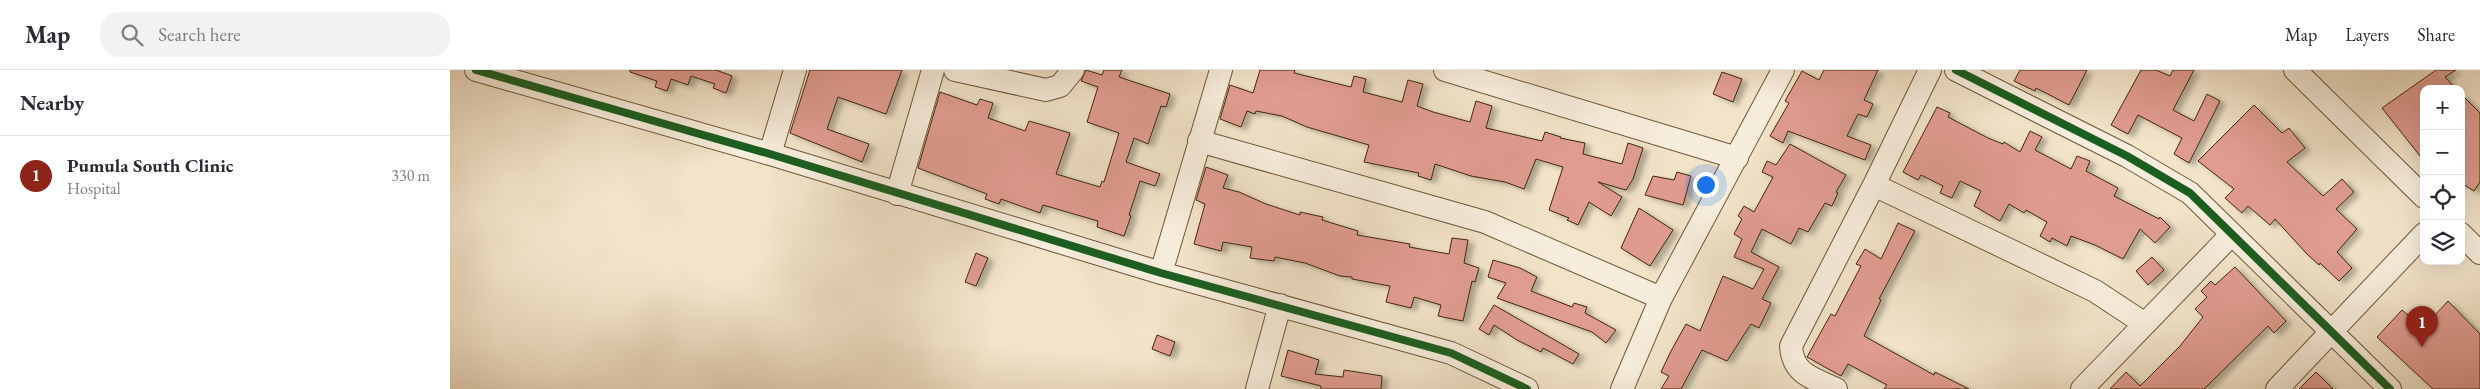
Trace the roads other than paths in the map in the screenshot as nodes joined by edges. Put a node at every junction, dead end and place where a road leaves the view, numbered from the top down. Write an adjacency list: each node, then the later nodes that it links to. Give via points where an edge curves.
1 (476, 70): 12 (street)
2 (795, 70): 14 (street)
3 (934, 70): 18 (street)
4 (955, 70): 5 (street, via 1046,90 1060,86)
5 (1073, 70)
6 (1221, 70): 13 (street)
7 (1445, 70): 15 (street)
8 (1783, 70): 15 (street)
9 (1930, 70): 16 (street)
10 (1956, 70): 19 (street, via 2143,165 2190,193)
11 (2295, 70): 17 (street)
12 (501, 73): 14 (street)
13 (1199, 141): 23 (street); 24 (street, via 1485,222)
14 (770, 154): 18 (street)
15 (1736, 158): 24 (street)
16 (1874, 185): 26 (street, via 2095,291); 31 (street, via 1791,346 1792,360 1802,373)
17 (2420, 193)
18 (897, 194): 23 (street)
19 (2232, 234): 26 (street); 27 (street)
20 (2420, 238): 27 (street)
21 (2465, 238): 22 (street)
22 (2480, 253)
23 (1161, 273): 25 (street)
24 (1661, 298): 30 (street)
25 (1280, 305): 28 (street); 29 (street, via 1451,353)
26 (2145, 324): 32 (street)
27 (2332, 331): 33 (street); 34 (street)
28 (1257, 389)
29 (1527, 389)
30 (1622, 389)
31 (1836, 389)
32 (2082, 389)
33 (2277, 389)
34 (2390, 389)

